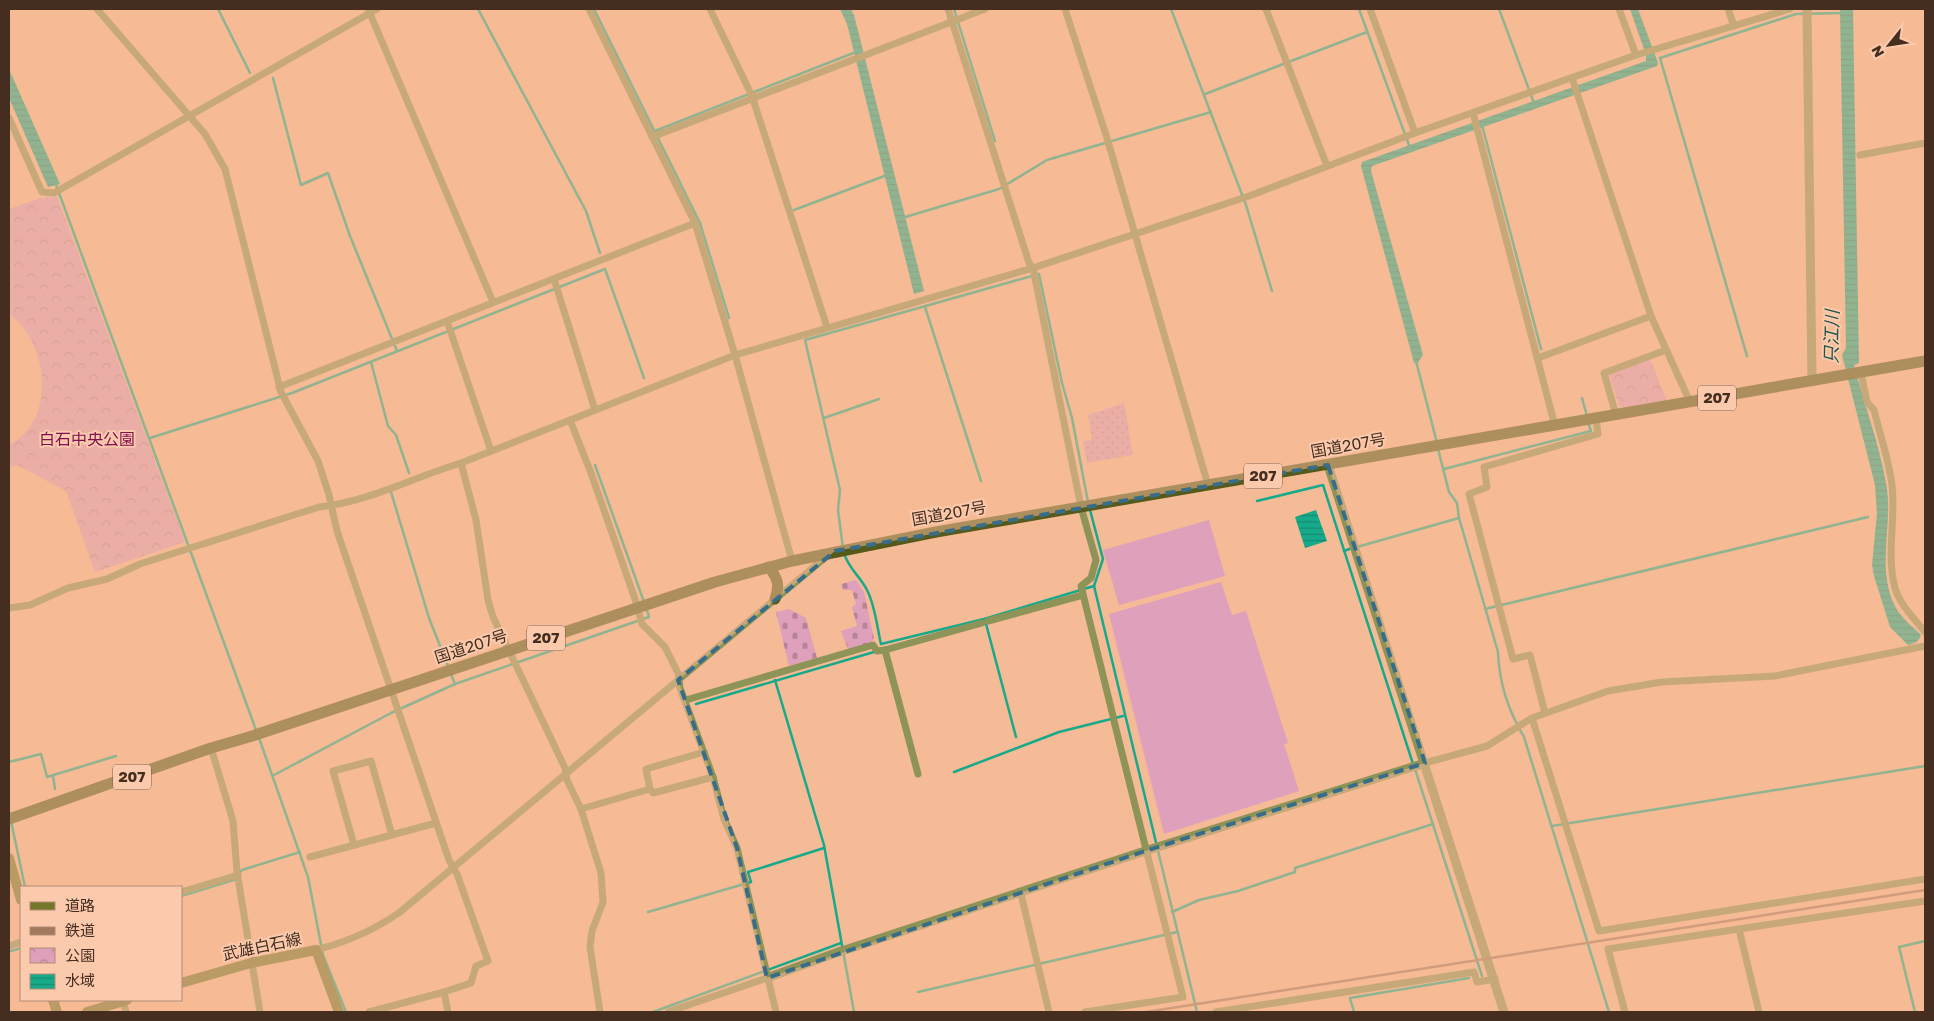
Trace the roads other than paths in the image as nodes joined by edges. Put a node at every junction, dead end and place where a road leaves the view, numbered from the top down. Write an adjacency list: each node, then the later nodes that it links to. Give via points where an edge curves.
1 (97, 9): 20 (street)
2 (589, 9): 22 (street)
3 (710, 9): 18 (street)
4 (948, 9): 14 (street)
5 (985, 9): 14 (street)
6 (1064, 9): 28 (street, via 1108,141)
7 (1266, 9): 26 (street)
8 (1370, 9): 23 (street)
9 (1620, 9): 16 (street)
10 (1728, 9): 15 (street)
11 (1790, 9): 15 (street)
12 (372, 10): 20 (street); 31 (street)
13 (1807, 12): 40 (street)
14 (957, 20): 18 (street); 29 (street, via 1004,186)
15 (1734, 26): 16 (street)
16 (1636, 55): 17 (street)
17 (1573, 81): 19 (street, via 1530,92); 32 (street)
18 (751, 95): 22 (street); 34 (street)
19 (1474, 115): 23 (street); 37 (street)
20 (190, 116): 21 (street, via 54,192 42,192); 41 (street, via 225,169)
21 (9, 118)
22 (655, 136): 27 (street)
23 (1409, 136): 26 (street)
24 (1925, 144): 25 (street)
25 (1860, 155)
26 (1327, 166): 28 (street)
27 (694, 223): 30 (street); 36 (street)
28 (1134, 233): 29 (street); 51 (street)
29 (1034, 272): 34 (street, via 923,299); 53 (street)
30 (556, 285): 31 (street); 43 (street)
31 (494, 302): 33 (street)
32 (1652, 316): 35 (street); 37 (street)
33 (449, 327): 41 (street, via 394,342); 48 (street)
34 (828, 327): 36 (street)
35 (1666, 350): 42 (street); 44 (street, via 1604,373)
36 (735, 355): 43 (street); 55 (street)
37 (1538, 358): 47 (street)
38 (1925, 361): 39 (highway, 国道207号 / 207)
39 (1861, 373): 40 (highway, 国道207号 / 207); 61 (street, via 1867,402 1874,410 1892,484 1891,559 1895,588 1904,607)
40 (1812, 381): 42 (highway, 国道207号 / 207)
41 (281, 393): 52 (street, via 318,461)
42 (1690, 402): 44 (highway, 国道207号 / 207)
43 (595, 410): 46 (street)
44 (1616, 415): 45 (highway, 国道207号 / 207)
45 (1591, 419): 47 (highway, 国道207号 / 207); 68 (street, via 1598,434 1484,467 1487,487 1468,494 1514,659 1530,655)
46 (570, 420): 48 (street); 60 (street)
47 (1555, 426): 50 (highway, 国道207号 / 207)
48 (491, 451): 49 (street)
49 (461, 463): 52 (street); 64 (street, via 476,520 488,600)
50 (1328, 464): 51 (highway, 国道207号 / 207); 72 (street)
51 (1208, 485): 53 (highway, 国道207号 / 207)
52 (331, 506): 59 (street, via 319,507 140,564 107,579 68,588 36,603); 66 (street)
53 (1087, 506): 54 (highway, 国道207号 / 207); 57 (street, via 1096,560 1091,578)
54 (840, 550): 55 (highway, 国道207号 / 207); 58 (street)
55 (792, 561): 56 (highway, 国道207号 / 207)
56 (770, 567): 58 (highway, via 779,588); 60 (highway, 国道207号 / 207)
57 (1082, 591): 63 (street); 82 (street, via 1113,718)
58 (775, 599): 65 (street)
59 (9, 608)
60 (641, 612): 64 (highway, 国道207号 / 207); 65 (street, via 665,647 678,673)
61 (1925, 632)
62 (1925, 646): 68 (street, via 1774,676 1662,682 1608,691)
63 (885, 650): 67 (street, via 878,651 873,645); 74 (street)
64 (513, 659): 66 (highway, 国道207号 / 207, via 448,671); 73 (street)
65 (678, 680): 67 (street); 73 (street)
66 (392, 689): 70 (highway, 国道207号 / 207); 79 (street)
67 (686, 700): 71 (street)
68 (1545, 713): 69 (street)
69 (1532, 718): 72 (street, via 1487,746); 87 (street, via 1598,931)
70 (211, 748): 78 (highway, 国道207号 / 207); 86 (street, via 234,821)
71 (704, 752): 75 (street); 76 (street, via 646,769)
72 (1418, 766): 82 (street); 96 (street)
73 (566, 774): 77 (street); 85 (street)
74 (918, 774)
75 (713, 777): 76 (street, via 652,793); 95 (street, via 736,848)
76 (650, 789): 77 (street)
77 (581, 809): 105 (street, via 601,873 603,902 592,931 590,947)
78 (12, 817)
79 (436, 823): 80 (street); 85 (street)
80 (392, 835): 81 (street); 81 (street, via 371,761 333,771)
81 (354, 845): 83 (street)
82 (1152, 849): 89 (street); 109 (street, via 1166,935 1184,997)
83 (310, 856)
84 (9, 858): 90 (main road)
85 (454, 868): 93 (street, via 380,926 356,938); 98 (street, via 488,961 476,966 471,982)
86 (237, 875): 88 (street); 94 (street)
87 (1925, 879)
88 (182, 892)
89 (1021, 894): 95 (street); 108 (street)
90 (20, 896)
91 (1925, 901): 92 (street)
92 (1739, 929): 112 (street, via 1608,949); 113 (street)
93 (320, 949): 94 (main road, 武雄白石線); 102 (main road, 武雄白石線)
94 (251, 963): 97 (main road, 武雄白石線); 101 (street)
95 (766, 973): 106 (street); 107 (street)
96 (1494, 980): 110 (street, via 1477,982 1474,972); 111 (street)
97 (182, 983)
98 (444, 992): 103 (street); 104 (street)
99 (122, 1001): 100 (main road)
100 (87, 1012)
101 (260, 1012)
102 (339, 1012)
103 (369, 1012)
104 (448, 1012)
105 (600, 1012)
106 (668, 1012)
107 (776, 1012)
108 (1049, 1012)
109 (1085, 1012)
110 (1216, 1012)
111 (1504, 1012)
112 (1625, 1012)
113 (1759, 1012)

